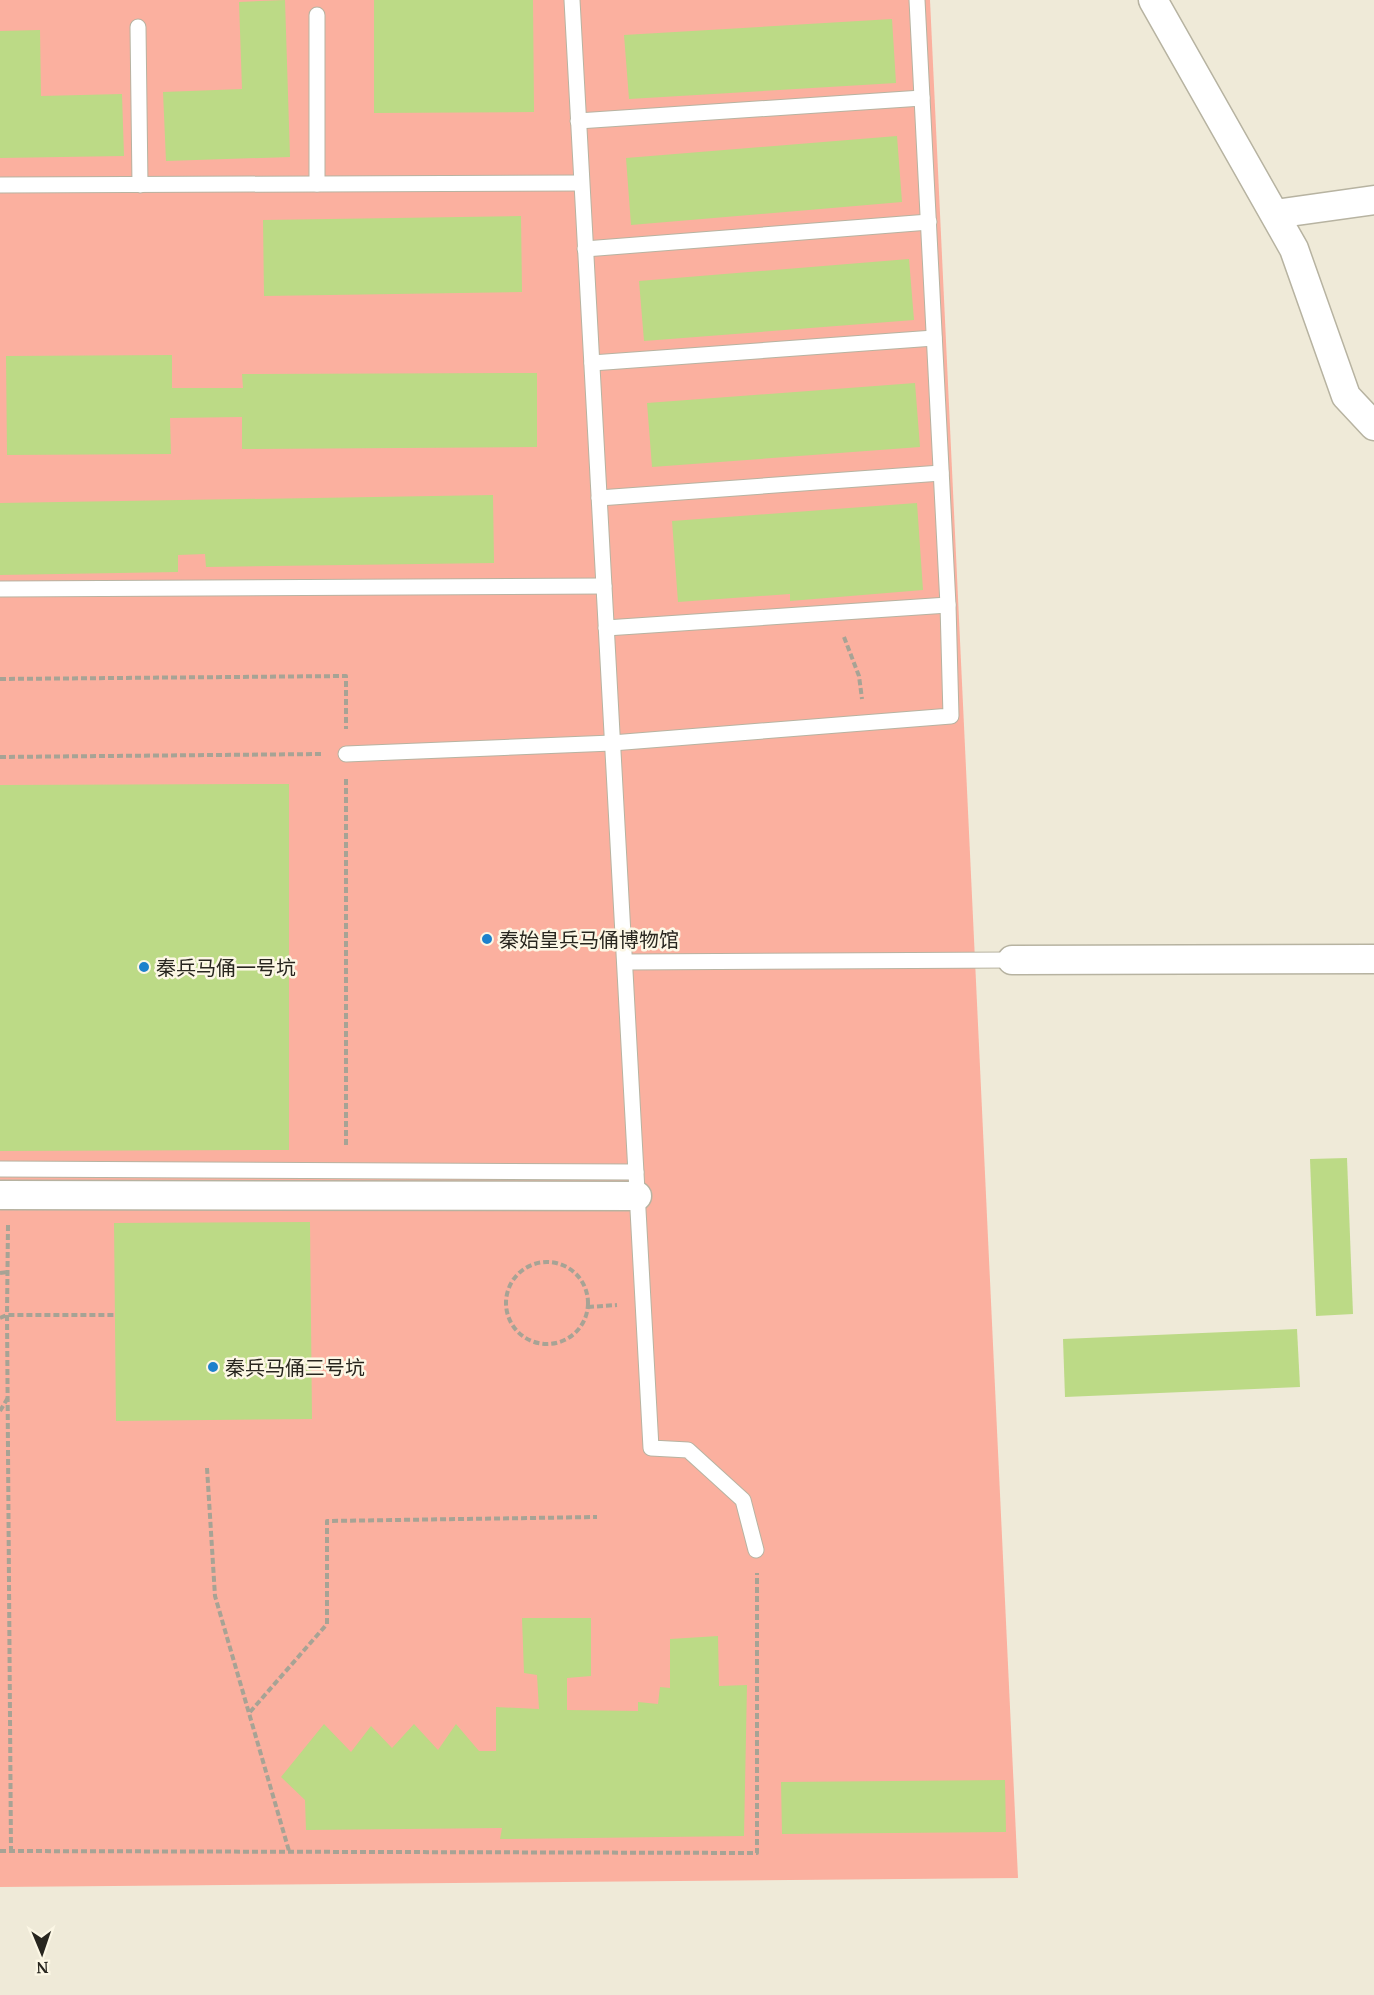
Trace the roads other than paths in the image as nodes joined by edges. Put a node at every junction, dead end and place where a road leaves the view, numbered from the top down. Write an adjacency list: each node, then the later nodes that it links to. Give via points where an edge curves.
1 (572, 0): 7 (lane)
2 (917, 0): 6 (lane)
3 (1153, 0): 13 (street)
4 (317, 15): 9 (lane)
5 (138, 27): 11 (lane)
6 (922, 98): 7 (lane); 14 (lane)
7 (578, 121): 8 (lane)
8 (581, 183): 9 (lane); 15 (lane)
9 (316, 184): 11 (lane)
10 (0, 185): 11 (lane)
11 (141, 185)
12 (1374, 200): 13 (street)
13 (1275, 214): 18 (street, via 1294,249 1346,396)
14 (929, 222): 15 (lane); 16 (lane)
15 (585, 249): 17 (lane)
16 (934, 338): 17 (lane); 19 (lane)
17 (592, 363): 20 (lane)
18 (1374, 426)
19 (941, 473): 20 (lane); 23 (lane)
20 (599, 498): 21 (lane)
21 (604, 586): 22 (lane); 24 (lane)
22 (0, 589)
23 (948, 605): 24 (lane); 25 (lane, via 951,716)
24 (606, 628): 25 (lane)
25 (612, 743): 26 (lane); 29 (lane)
26 (346, 754)
27 (1374, 959): 28 (street)
28 (1012, 960): 29 (lane)
29 (624, 962): 30 (lane)
30 (636, 1184): 31 (street); 31 (lane, via 346,1171); 32 (lane, via 651,1448 688,1450 743,1500)
31 (3, 1186)
32 (756, 1550)

